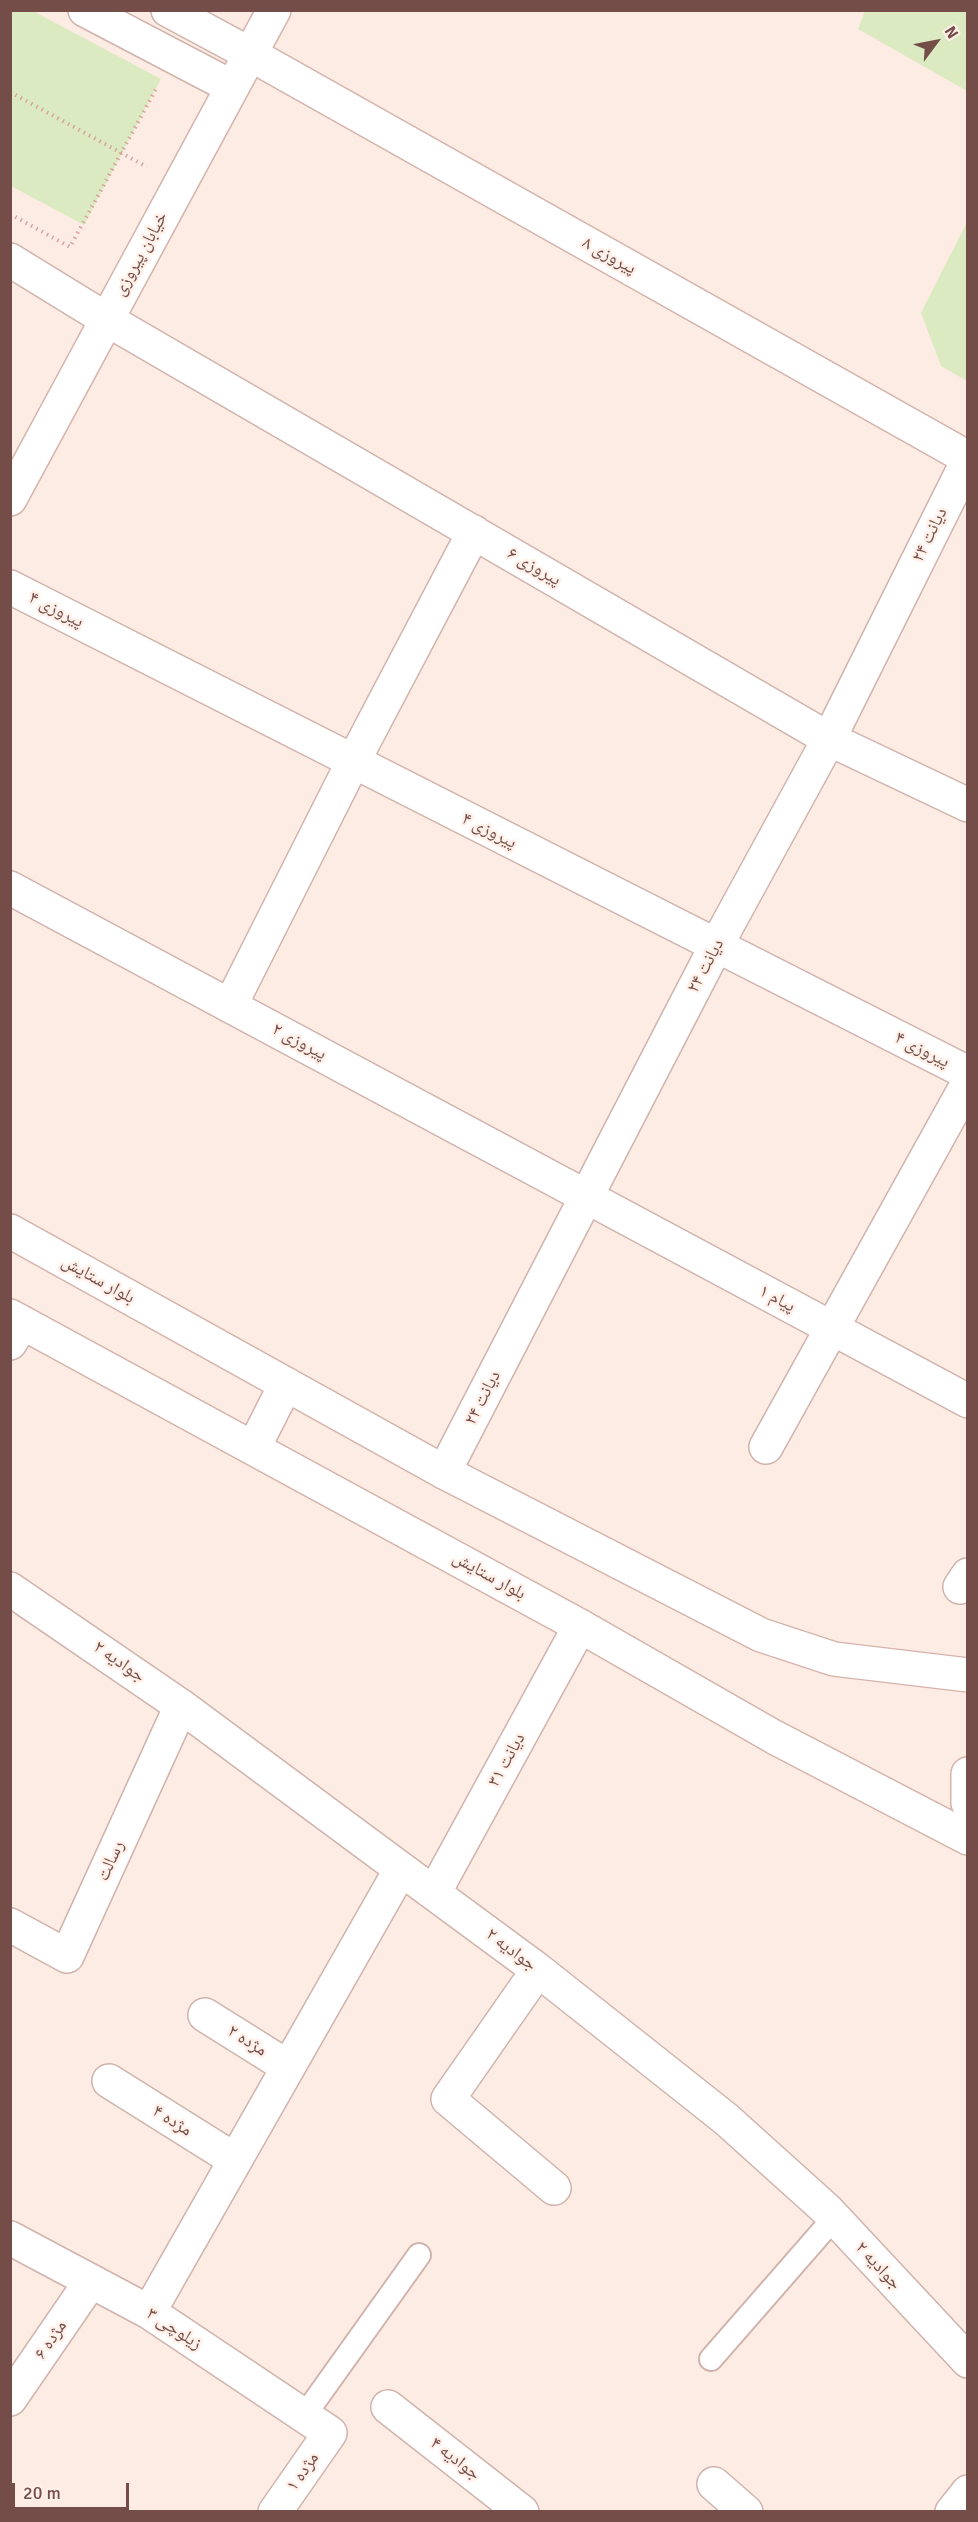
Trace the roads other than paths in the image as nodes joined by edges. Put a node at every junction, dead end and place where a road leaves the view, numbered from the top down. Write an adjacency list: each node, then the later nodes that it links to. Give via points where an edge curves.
1 (85, 10): 5 (street)
2 (168, 10): 4 (street, پیروزی ۸)
3 (274, 10): 4 (street, خیابان پیروزی)
4 (250, 54): 5 (street, خیابان پیروزی); 8 (street, پیروزی ۸)
5 (232, 87): 7 (street, خیابان پیروزی)
6 (10, 260): 7 (street, پیروزی ۶)
7 (106, 319): 9 (street, خیابان پیروزی); 10 (street, پیروزی ۶)
8 (968, 459): 12 (street, دیانت ۲۴)
9 (10, 499)
10 (474, 532): 12 (street, پیروزی ۶); 13 (street)
11 (10, 587): 13 (street, پیروزی ۴)
12 (829, 739): 14 (street, پیروزی ۶); 16 (street, دیانت ۲۴)
13 (353, 762): 16 (street, پیروزی ۴); 17 (street)
14 (968, 805)
15 (10, 888): 17 (street, پیروزی ۲)
16 (716, 946): 18 (street, پیروزی ۴); 20 (street, دیانت ۲۴)
17 (230, 1006): 20 (street, پیروزی ۲)
18 (968, 1073)
19 (968, 1083): 23 (street)
20 (587, 1197): 23 (street, پیام ۱); 28 (street, دیانت ۲۴)
21 (10, 1231): 24 (street, بلوار ستایش)
22 (14, 1327): 26 (street, بلوار ستایش)
23 (832, 1329): 25 (street, پیام ۱); 27 (street)
24 (286, 1384): 26 (street); 28 (street, بلوار ستایش)
25 (968, 1401)
26 (254, 1447): 30 (street, بلوار ستایش)
27 (766, 1447)
28 (444, 1472): 31 (street, بلوار ستایش, via 761,1635 834,1659)
29 (10, 1589): 32 (street, جوادیه ۲)
30 (580, 1626): 35 (street, بلوار ستایش, via 774,1737); 37 (street, دیانت ۳۱)
31 (968, 1675)
32 (181, 1706): 36 (street, جوادیه ۲); 38 (street, رسالت, via 68,1956)
33 (968, 1774): 34 (street)
34 (968, 1803)
35 (968, 1838)
36 (401, 1869): 37 (street, جوادیه ۲); 41 (street)
37 (434, 1893): 39 (street, جوادیه ۲)
38 (10, 1925)
39 (538, 1970): 44 (street, via 448,2099); 45 (street, جوادیه ۲, via 726,2119)
40 (205, 2015): 41 (street, مژده ۲)
41 (288, 2067): 43 (street)
42 (109, 2081): 43 (street, مژده ۴)
43 (235, 2160): 49 (street)
44 (554, 2188)
45 (834, 2218): 50 (lane); 51 (street, جوادیه ۲)
46 (10, 2238): 48 (street, زیلوچی ۳)
47 (419, 2255): 54 (lane)
48 (91, 2281): 49 (street, زیلوچی ۳); 52 (street, مژده ۶)
49 (149, 2312): 54 (street, زیلوچی ۳)
50 (711, 2359)
51 (968, 2361)
52 (10, 2399)
53 (388, 2407): 58 (street, جوادیه ۴)
54 (317, 2424): 57 (street, مژده ۱)
55 (714, 2484): 59 (street)
56 (968, 2492): 60 (street)
57 (275, 2511)
58 (522, 2511)
59 (746, 2511)
60 (952, 2511)

